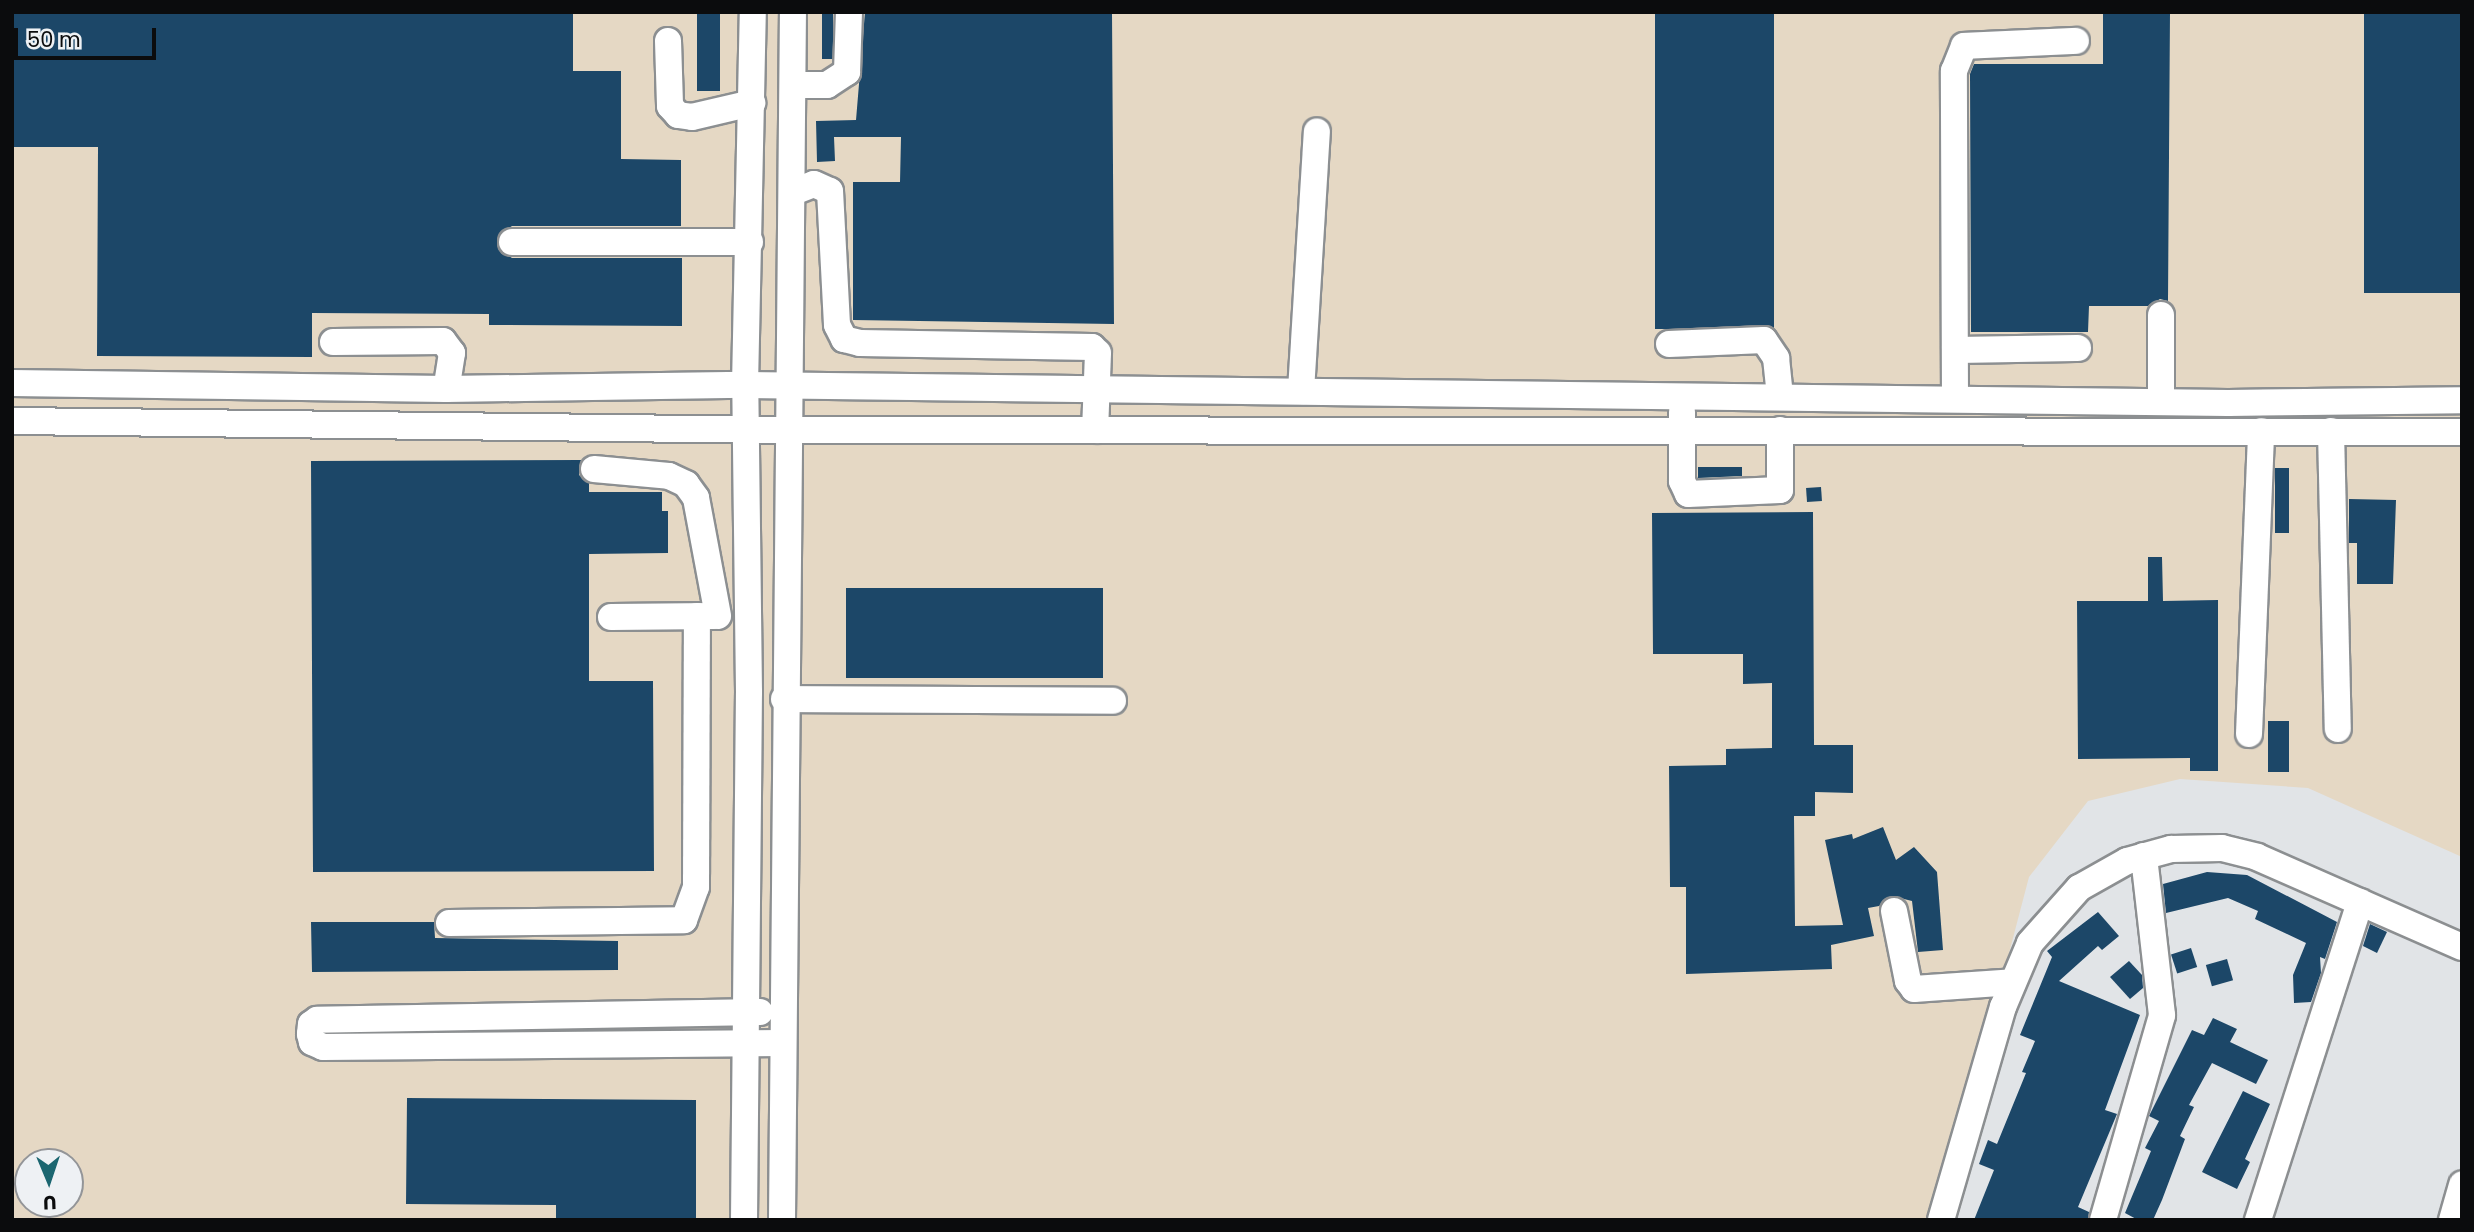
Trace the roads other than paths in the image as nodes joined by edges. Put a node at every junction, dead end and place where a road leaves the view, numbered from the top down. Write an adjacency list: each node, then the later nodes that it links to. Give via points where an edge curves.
1 (753, 12): 7 (street)
2 (793, 12): 6 (street)
3 (849, 13): 6 (street, via 847,72 827,85)
4 (668, 41): 7 (street, via 670,106 678,115 692,117)
5 (2076, 41): 16 (street, via 1964,46 1954,71)
6 (793, 85): 9 (street)
7 (751, 103): 11 (street)
8 (1317, 131): 23 (street)
9 (793, 192): 20 (street); 21 (street, via 814,184 830,191 837,325 844,338 860,343 1092,347 1098,353)
10 (512, 242): 11 (street)
11 (750, 242): 18 (street)
12 (2161, 315): 29 (street)
13 (333, 342): 22 (street, via 443,341 452,354)
14 (1669, 344): 26 (street, via 1764,340 1776,358)
15 (2078, 348): 16 (street)
16 (1955, 350): 27 (street)
17 (12, 383): 19 (street)
18 (745, 385): 20 (street); 22 (street); 32 (street)
19 (300, 387): 22 (street); 31 (street)
20 (787, 387): 21 (street); 33 (street)
21 (1095, 388): 23 (street); 34 (street)
22 (446, 389)
23 (1301, 391): 24 (street)
24 (1412, 393): 25 (street); 35 (street)
25 (1683, 397): 26 (street); 36 (street)
26 (1780, 397): 27 (street)
27 (1955, 399): 29 (street)
28 (2462, 400): 29 (street)
29 (2161, 402)
30 (12, 421): 31 (street)
31 (296, 423): 32 (street)
32 (748, 429): 33 (street); 43 (street)
33 (787, 430): 34 (street); 45 (street)
34 (1095, 430): 35 (street)
35 (1412, 430): 36 (street)
36 (1681, 430): 37 (street); 37 (street, via 1682,481 1688,494 1780,490)
37 (1780, 430): 38 (street)
38 (2260, 431): 39 (street); 48 (street)
39 (2331, 431): 40 (street); 47 (street)
40 (2462, 432)
41 (594, 469): 42 (street, via 669,476 686,484 696,498)
42 (708, 616): 43 (street); 44 (street); 52 (street, via 696,887 684,920)
43 (747, 616): 55 (street)
44 (611, 617)
45 (784, 699): 46 (street); 56 (street)
46 (1113, 701)
47 (2338, 729)
48 (2249, 734)
49 (2144, 856): 50 (street, via 2171,849 2222,848 2257,857); 54 (street, via 2079,888 2030,943); 63 (street, via 2162,1015)
50 (2360, 902): 53 (street); 64 (street)
51 (1894, 911): 54 (street, via 1908,981 1914,989)
52 (449, 923)
53 (2462, 947)
54 (2013, 982): 62 (street)
55 (744, 1011): 56 (street); 57 (street); 57 (street, via 317,1020 311,1024 310,1034 312,1042 323,1047)
56 (783, 1013): 58 (street)
57 (744, 1041): 58 (street); 60 (street)
58 (783, 1043): 61 (street)
59 (2462, 1184): 65 (street)
60 (744, 1220)
61 (782, 1220)
62 (1941, 1220)
63 (2103, 1220)
64 (2258, 1220)
65 (2452, 1220)

